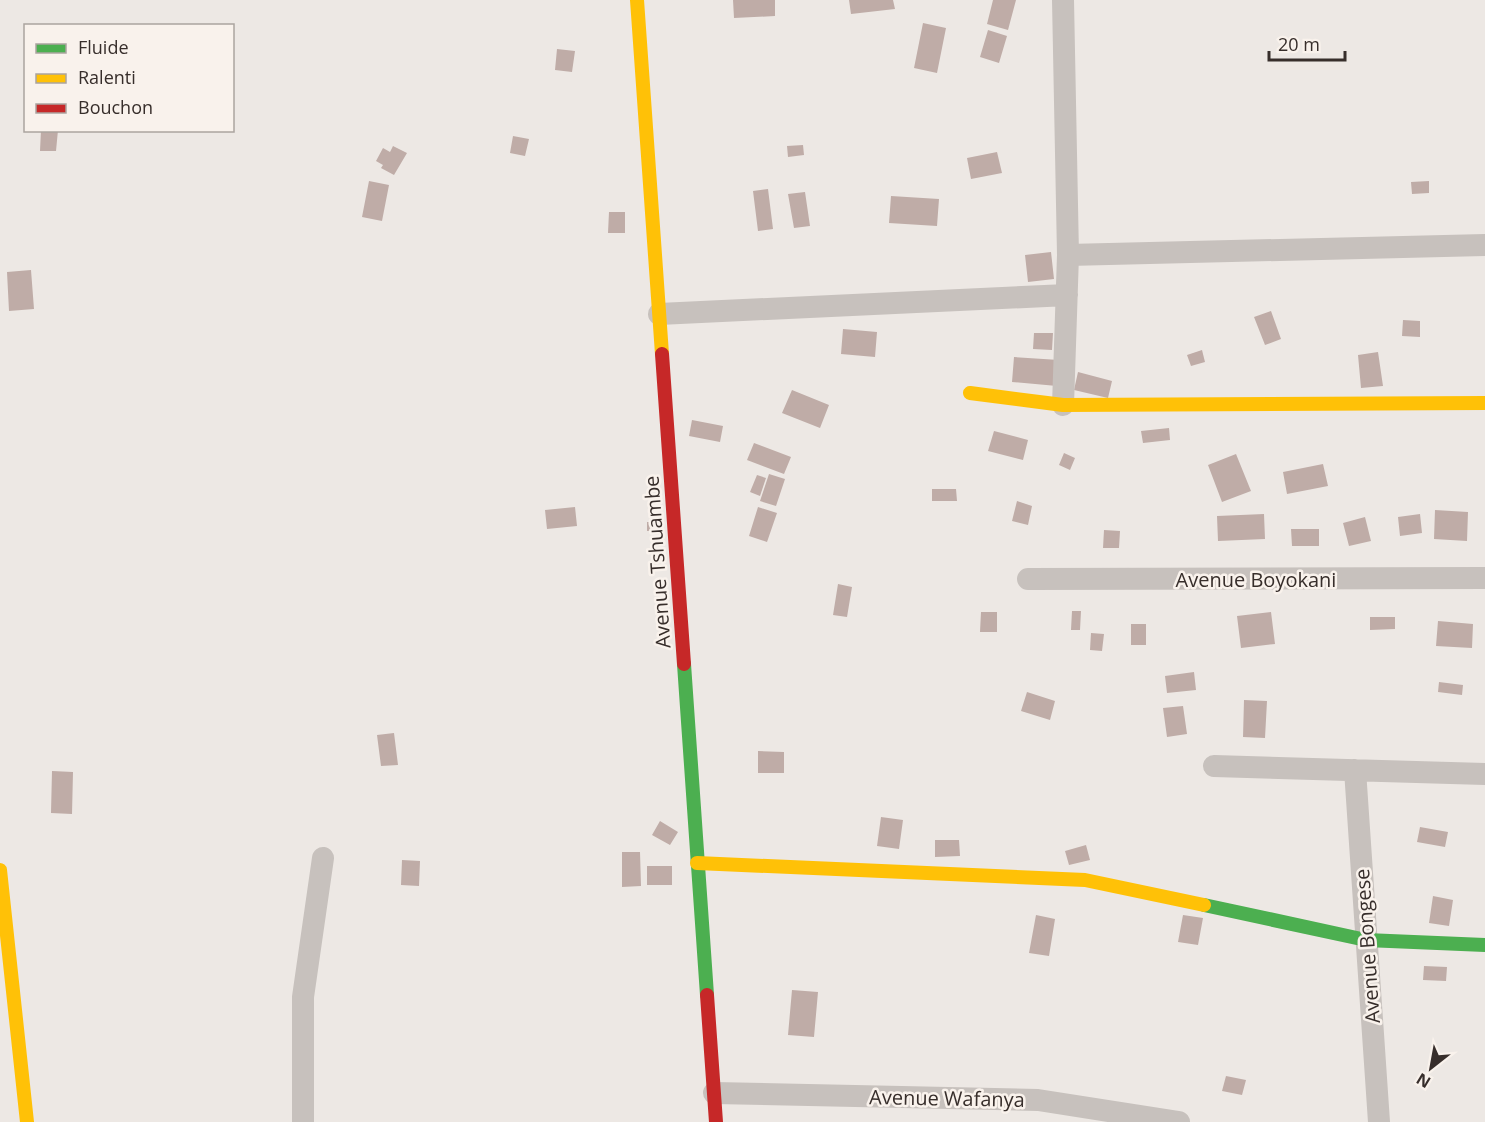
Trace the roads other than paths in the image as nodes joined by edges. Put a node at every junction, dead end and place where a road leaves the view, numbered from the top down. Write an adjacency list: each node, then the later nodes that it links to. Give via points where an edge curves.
1 (637, 0): 6 (street, Avenue Tshuambe)
2 (1064, 0): 4 (street)
3 (1485, 245): 4 (street)
4 (1068, 255): 5 (street)
5 (1067, 295): 6 (street); 9 (street)
6 (659, 314): 16 (street, Avenue Tshuambe)
7 (970, 393): 9 (street)
8 (1485, 403): 9 (street)
9 (1063, 405)
10 (1485, 578): 11 (street, Avenue Boyokani)
11 (1028, 579)
12 (1214, 766): 13 (street)
13 (1354, 770): 14 (street); 18 (street, Avenue Bongese)
14 (1485, 774)
15 (323, 858): 22 (street, via 303,997)
16 (698, 863): 18 (street, via 1085,880); 20 (street, Avenue Tshuambe)
17 (0, 870): 21 (street)
18 (1366, 940): 19 (street); 25 (street, Avenue Bongese)
19 (1485, 945)
20 (714, 1093): 23 (street, Avenue Tshuambe); 24 (street, Avenue Wafanya, via 1038,1100)
21 (27, 1122)
22 (303, 1122)
23 (716, 1122)
24 (1179, 1122)
25 (1379, 1122)

